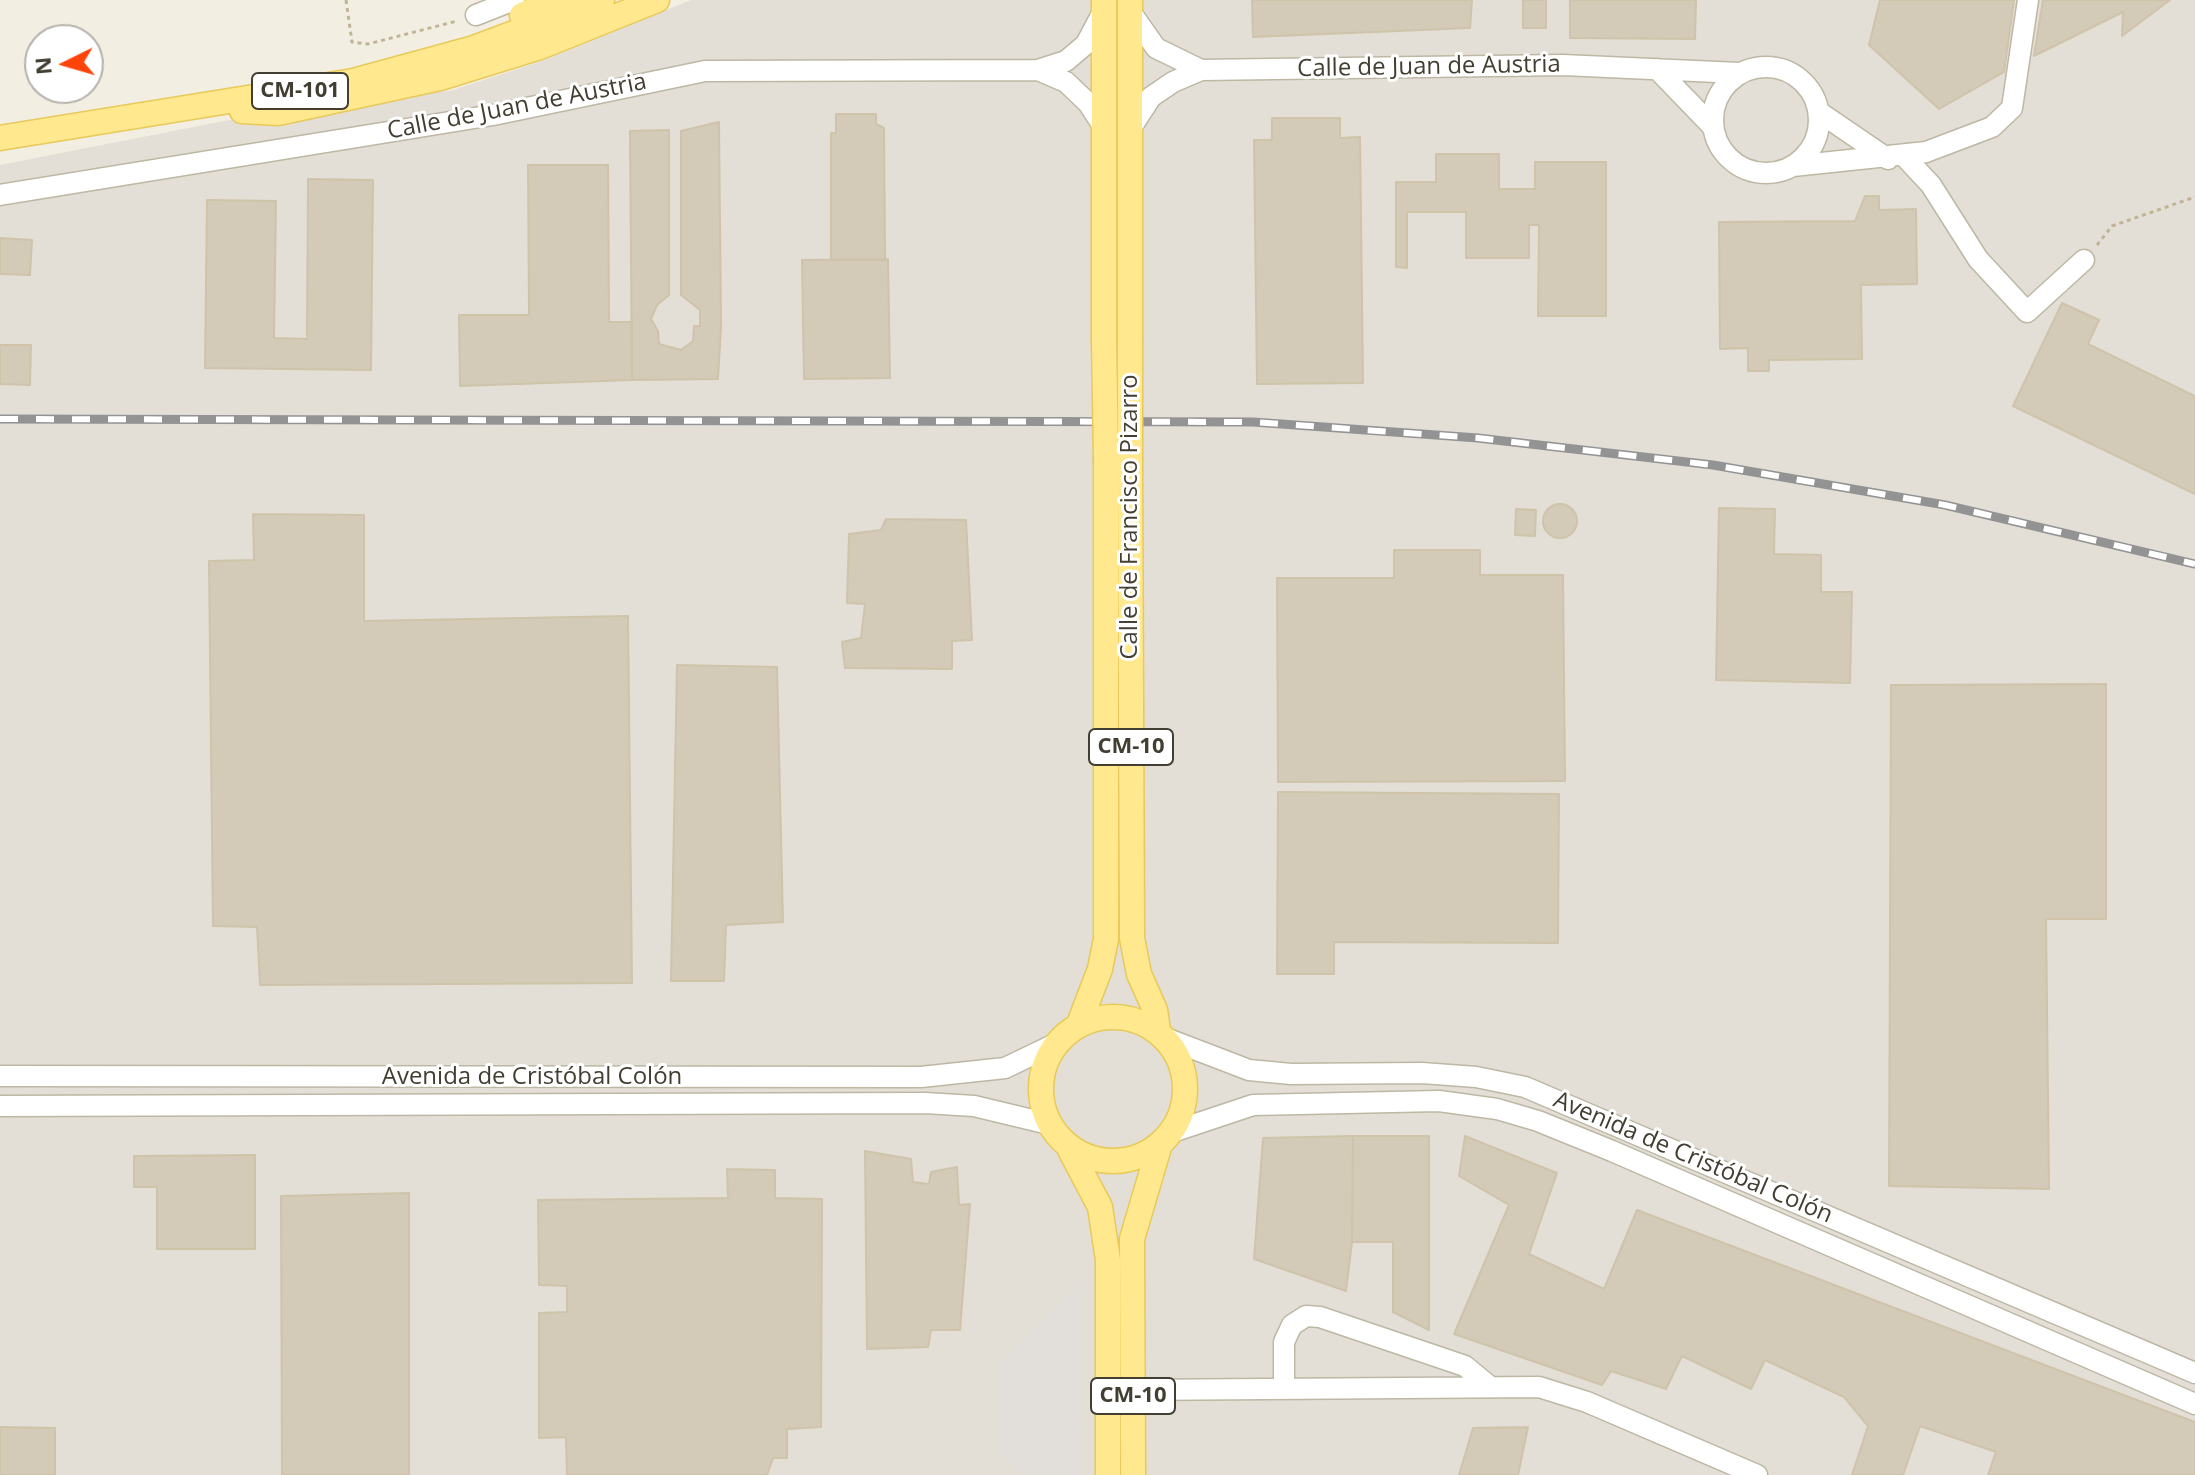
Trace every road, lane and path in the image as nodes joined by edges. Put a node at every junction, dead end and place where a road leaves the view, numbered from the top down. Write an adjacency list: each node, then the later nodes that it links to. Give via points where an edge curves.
1 (346, 0): 9 (path, via 352,42 368,44)
2 (514, 0): 9 (street)
3 (557, 0): 10 (main road, via 460,37)
4 (602, 0): 10 (main road, CM-101)
5 (657, 0): 15 (main road, via 540,47 400,89 278,113)
6 (2028, 0): 21 (street, via 2012,108 1992,127 1926,152)
7 (1104, 5): 12 (street, via 1086,44 1066,61); 17 (main road, Calle de Francisco Pizarro / CM-10)
8 (1130, 6): 13 (street, via 1156,48); 19 (main road, Calle de Francisco Pizarro / CM-10)
9 (476, 15)
10 (403, 69): 15 (main road, CM-101)
11 (1657, 69): 13 (street, Calle de Juan de Austria, via 1563,65); 14 (street, Calle de Juan de Austria); 18 (street)
12 (1038, 70): 17 (street, via 1066,82); 23 (street, Calle de Juan de Austria, via 705,71 493,115)
13 (1201, 70): 19 (street, via 1151,97)
14 (1739, 73): 16 (street, via 1758,66 1779,67 1798,76 1812,92); 18 (street, via 1723,87 1714,106)
15 (196, 108): 20 (main road, CM-101)
16 (1819, 112): 21 (street); 22 (street, via 1818,133 1809,152)
17 (1103, 126): 26 (main road, Calle de Francisco Pizarro / CM-10, bridge, via 1104,339)
18 (1713, 127): 22 (street, via 1727,155 1753,172 1774,173)
19 (1129, 131): 26 (main road, Calle de Francisco Pizarro / CM-10, bridge, via 1130,338)
20 (0, 138)
21 (1896, 157): 22 (street); 25 (street, via 1931,185 1978,259 2027,312)
22 (1793, 166)
23 (0, 195)
24 (2195, 197): 25 (path, via 2112,226)
25 (2084, 260)
26 (1118, 460): 27 (main road, Calle de Francisco Pizarro / CM-10, via 1106,939); 28 (main road, Calle de Francisco Pizarro / CM-10, via 1132,938 1139,974)
27 (1079, 1024): 28 (main road, via 1117,1018); 29 (main road, CM-10)
28 (1163, 1034): 33 (main road, CM-10, via 1182,1069 1183,1088 1180,1111); 35 (street, Avenida de Cristóbal Colón, via 1249,1070 1436,1074 1525,1087)
29 (1057, 1043): 30 (street, Avenida de Cristóbal Colón, via 1005,1068 921,1077); 32 (main road, via 1044,1078)
30 (0, 1076)
31 (0, 1106): 32 (street, Avenida de Cristóbal Colón, via 925,1103 974,1106)
32 (1049, 1124): 34 (main road, CM-10)
33 (1164, 1138): 34 (main road, via 1129,1160 1088,1159); 38 (main road, CM-10, via 1132,1239); 39 (street, Avenida de Cristóbal Colón, via 1253,1105 1439,1101 1497,1109 1600,1146)
34 (1070, 1150): 40 (main road, CM-10, via 1093,1190 1108,1260)
35 (2195, 1373)
36 (1488, 1385): 37 (street); 37 (street, via 1465,1366 1306,1316 1292,1325 1284,1342); 42 (street, via 1539,1387 1587,1402)
37 (1284, 1388): 38 (street)
38 (1133, 1390): 41 (main road, CM-10)
39 (2195, 1404)
40 (1108, 1475)
41 (1133, 1475)
42 (1757, 1475)

